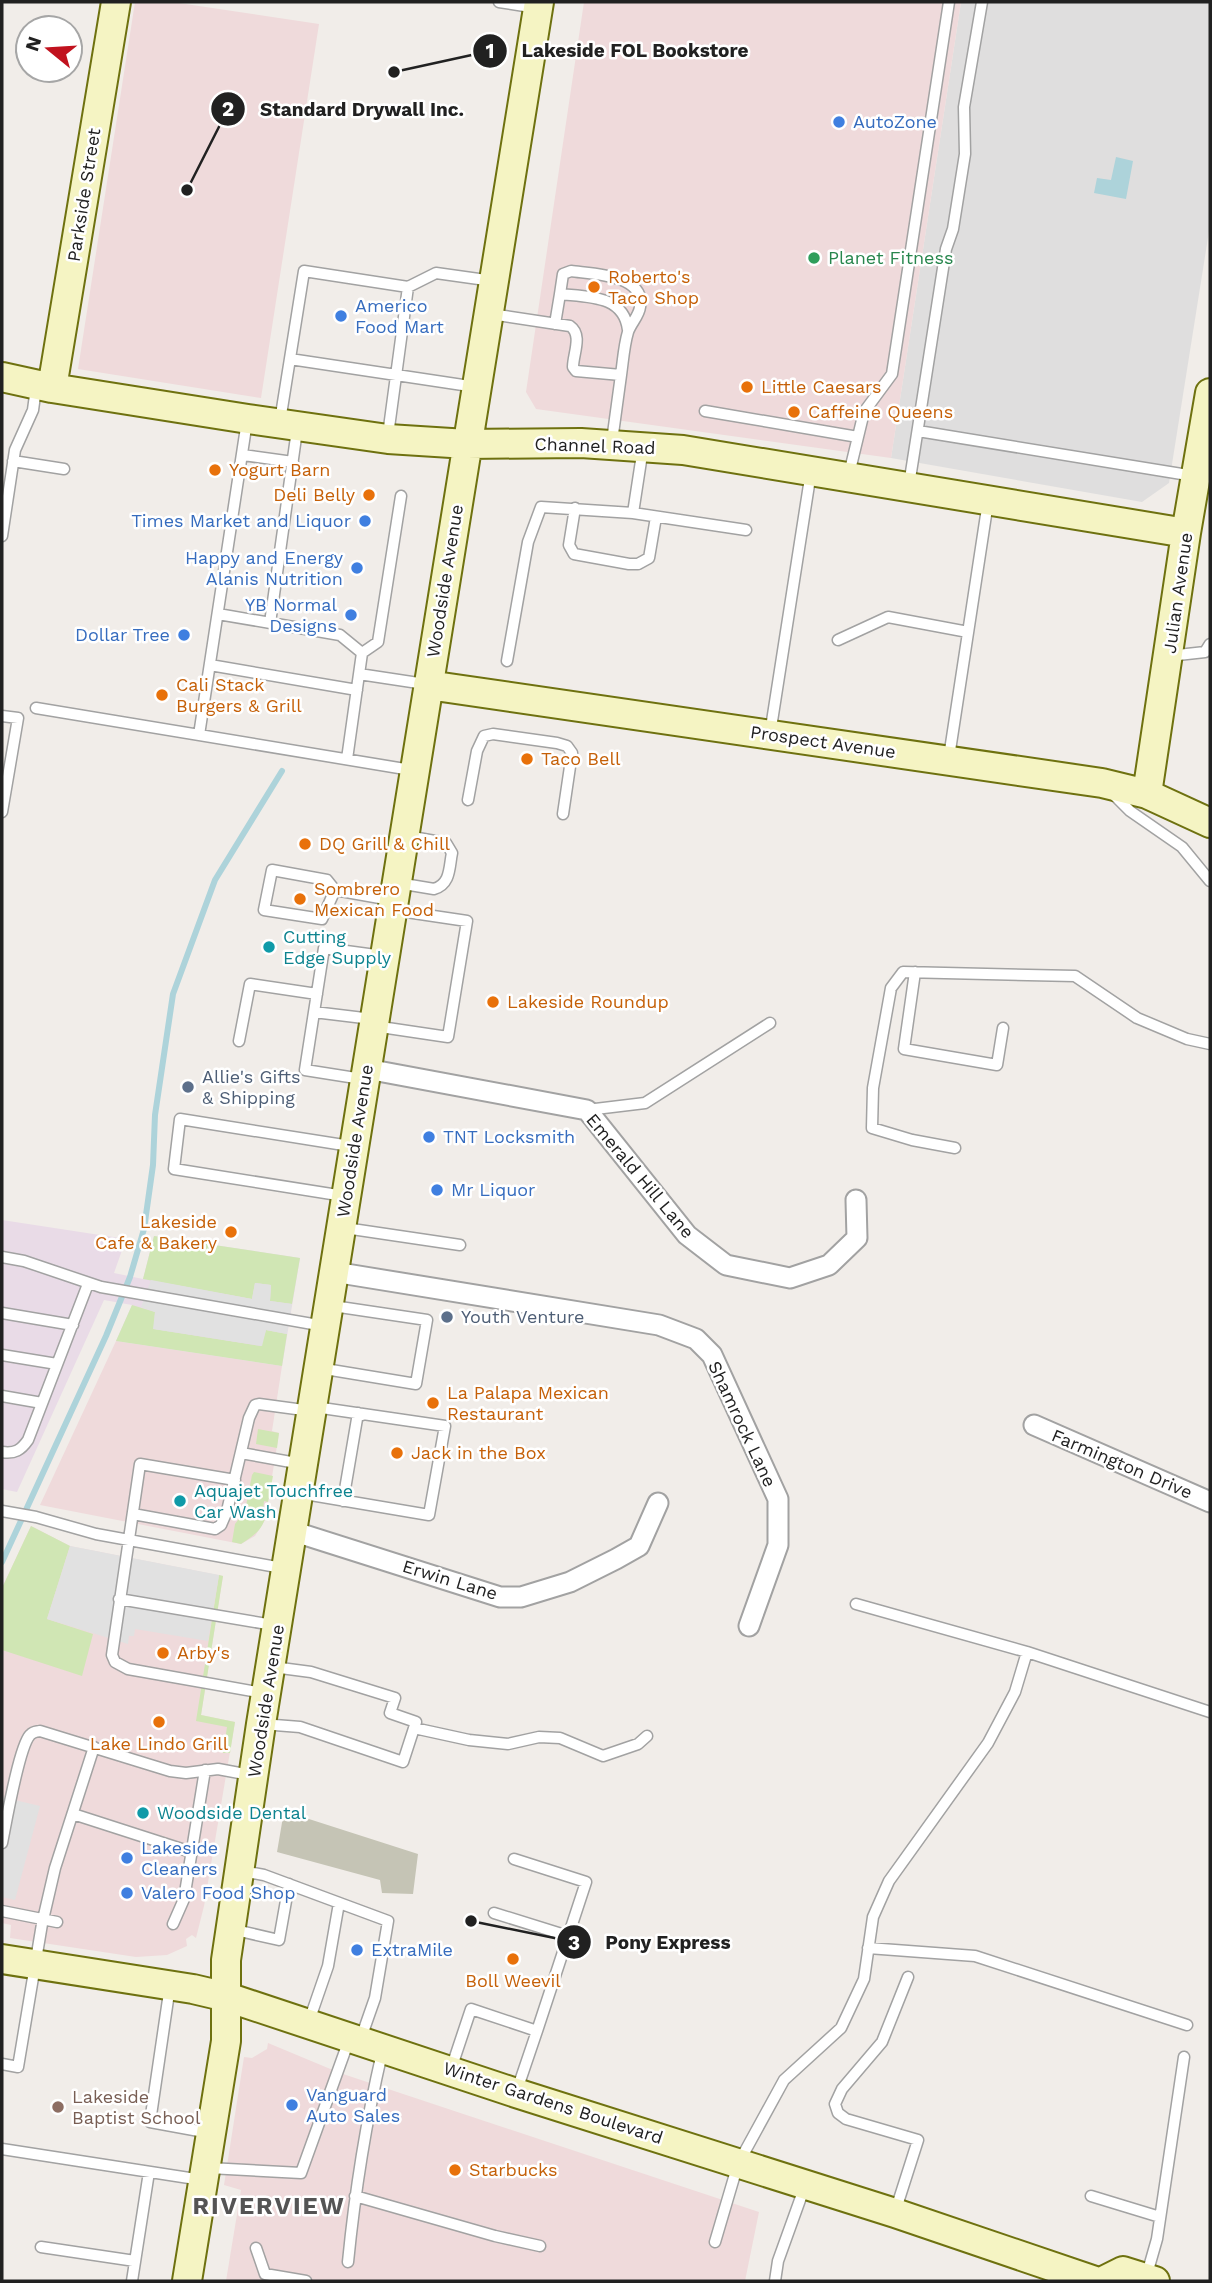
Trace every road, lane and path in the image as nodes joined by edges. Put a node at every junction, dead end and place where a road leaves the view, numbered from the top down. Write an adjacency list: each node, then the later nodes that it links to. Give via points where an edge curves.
1 (116, 2): 16 (main road, Parkside Street)
2 (499, 2): 5 (lane)
3 (948, 2): 23 (lane, via 892,374 864,412)
4 (982, 2): 22 (lane, via 964,107 965,154)
5 (539, 5): 6 (main road, Woodside Avenue)
6 (493, 281): 7 (lane, via 436,273); 9 (main road, Woodside Avenue)
7 (408, 286): 12 (lane, via 304,271); 13 (lane)
8 (560, 295): 10 (lane); 11 (lane, via 609,301 627,320); 11 (lane, via 566,272 622,279 640,299)
9 (488, 313): 10 (lane); 17 (main road, Woodside Avenue)
10 (555, 324): 14 (lane, via 575,330 576,371)
11 (628, 330): 14 (lane)
12 (290, 359): 13 (lane); 21 (lane)
13 (396, 375): 17 (lane); 24 (lane)
14 (621, 375): 26 (lane)
15 (2, 377): 16 (main road, Channel Road)
16 (44, 386): 20 (main road, Channel Road); 29 (lane)
17 (476, 387): 25 (main road, Woodside Avenue)
18 (1210, 393): 33 (main road, Julian Avenue)
19 (705, 411): 23 (lane)
20 (248, 419): 21 (main road, Channel Road); 28 (lane)
21 (289, 425): 24 (main road, Channel Road); 30 (lane)
22 (918, 431): 33 (lane); 35 (lane)
23 (858, 437): 34 (lane)
24 (388, 439): 25 (main road, Channel Road)
25 (467, 444): 26 (main road, Channel Road); 54 (main road, Woodside Avenue)
26 (612, 446): 27 (main road, Channel Road)
27 (643, 447): 32 (main road, Channel Road); 39 (lane)
28 (243, 455): 30 (lane); 44 (lane)
29 (13, 461): 31 (lane); 43 (lane)
30 (293, 462): 45 (lane)
31 (64, 469)
32 (812, 471): 34 (main road, Channel Road); 59 (lane)
33 (1196, 476): 42 (main road, Julian Avenue)
34 (848, 477): 35 (main road, Channel Road)
35 (909, 487): 37 (main road, Channel Road)
36 (401, 496): 49 (lane, via 378,642)
37 (988, 500): 42 (main road, Channel Road); 46 (lane)
38 (575, 508): 39 (lane); 40 (lane, via 569,545 574,554 629,564 649,558); 51 (lane, via 541,507 528,542)
39 (632, 513): 40 (lane)
40 (656, 517): 41 (lane)
41 (746, 530)
42 (1186, 533): 50 (main road, Julian Avenue)
43 (2, 536)
44 (218, 614): 45 (lane); 52 (lane)
45 (270, 623): 49 (lane, via 340,635)
46 (968, 632): 47 (lane, via 888,617); 61 (lane)
47 (838, 640)
48 (1210, 644): 50 (lane, via 1205,652)
49 (362, 653): 53 (lane)
50 (1169, 657): 65 (main road, Julian Avenue)
51 (507, 661)
52 (209, 665): 55 (lane); 58 (lane)
53 (359, 674): 54 (lane); 55 (lane)
54 (428, 685): 59 (main road, Prospect Avenue); 62 (main road, Woodside Avenue)
55 (357, 690): 60 (lane)
56 (36, 708): 58 (lane)
57 (2, 716): 63 (lane, via 18,718)
58 (199, 735): 60 (lane)
59 (770, 735): 61 (main road, Prospect Avenue)
60 (347, 759): 62 (lane)
61 (948, 761): 64 (main road, Prospect Avenue)
62 (415, 771): 70 (main road, Woodside Avenue)
63 (5, 776): 67 (lane)
64 (1102, 783): 65 (main road, Prospect Avenue); 71 (lane, via 1129,811 1182,847)
65 (1147, 794): 69 (main road, Prospect Avenue)
66 (468, 800): 68 (lane, via 484,736 557,743 572,753)
67 (2, 811)
68 (563, 814)
69 (1210, 823)
70 (405, 836): 73 (main road, Woodside Avenue); 73 (lane, via 446,843 452,852 450,865 440,887)
71 (1210, 881)
72 (335, 890): 72 (lane, via 327,880 272,870 264,910 322,919); 73 (lane)
73 (395, 898): 74 (main road, Woodside Avenue); 78 (lane, via 467,922 448,1037)
74 (385, 957): 76 (lane, via 324,948); 78 (main road, Woodside Avenue)
75 (915, 972): 80 (lane, via 904,1049 997,1065); 82 (lane, via 1075,976 1138,1018); 86 (lane, via 903,972 891,988 873,1087 872,1128)
76 (317, 995): 77 (lane); 81 (lane, via 250,984)
77 (314, 1013): 78 (lane); 83 (lane, via 305,1070)
78 (374, 1023): 83 (main road, Woodside Avenue)
79 (770, 1023): 84 (lane, via 645,1103)
80 (1003, 1028)
81 (239, 1041)
82 (1210, 1044)
83 (367, 1074): 84 (street, Emerald Hill Lane); 85 (main road, Woodside Avenue)
84 (587, 1110): 88 (street, Emerald Hill Lane, via 687,1235 726,1265 790,1278 829,1265 857,1238)
85 (354, 1147): 87 (main road, Woodside Avenue); 87 (lane, via 180,1119 174,1169)
86 (956, 1148)
87 (346, 1196): 89 (main road, Woodside Avenue)
88 (856, 1200)
89 (341, 1228): 90 (lane); 92 (main road, Woodside Avenue)
90 (460, 1245)
91 (2, 1258): 93 (lane)
92 (334, 1272): 95 (main road, Woodside Avenue); 121 (street, Shamrock Lane, via 659,1325 696,1339 712,1355 778,1499 778,1545)
93 (88, 1284): 95 (lane, via 141,1295); 96 (lane)
94 (2, 1314): 96 (lane)
95 (327, 1315): 99 (main road, Woodside Avenue); 99 (lane, via 426,1320 425,1333 416,1384)
96 (73, 1325): 98 (lane)
97 (2, 1355): 98 (lane)
98 (57, 1364): 101 (lane)
99 (318, 1367): 102 (main road, Woodside Avenue)
100 (2, 1396): 101 (lane)
101 (42, 1403): 105 (lane, via 20,1450)
102 (312, 1409): 103 (lane); 106 (lane, via 255,1405); 107 (main road, Woodside Avenue)
103 (358, 1413): 110 (lane); 110 (lane, via 445,1426 429,1515)
104 (1034, 1425): 111 (street, Farmington Drive)
105 (2, 1452)
106 (241, 1453): 107 (lane); 108 (lane)
107 (303, 1464): 109 (main road, Woodside Avenue)
108 (235, 1480): 114 (lane, via 227,1511 215,1529); 114 (lane, via 141,1464)
109 (299, 1493): 110 (lane); 115 (main road, Woodside Avenue)
110 (343, 1501)
111 (1210, 1502)
112 (658, 1503): 115 (street, Erwin Lane, via 639,1546 570,1582 521,1597 500,1597)
113 (5, 1511): 116 (lane)
114 (133, 1514): 116 (lane)
115 (292, 1531): 117 (main road, Woodside Avenue)
116 (129, 1540): 117 (lane); 118 (lane)
117 (286, 1569): 120 (main road, Woodside Avenue)
118 (120, 1599): 120 (lane); 123 (lane, via 112,1647 115,1662 128,1669)
119 (856, 1604): 122 (lane)
120 (278, 1626): 123 (main road, Woodside Avenue)
121 (749, 1626)
122 (1027, 1651): 124 (lane); 145 (lane, via 1015,1692 988,1742 889,1881 873,1917)
123 (269, 1680): 125 (main road, Woodside Avenue); 126 (lane, via 312,1672 395,1698 390,1713 416,1723)
124 (1210, 1713)
125 (261, 1724): 126 (lane, via 300,1727 403,1762); 130 (main road, Woodside Avenue)
126 (414, 1728): 127 (lane, via 508,1744 560,1738 603,1756 638,1744)
127 (647, 1736)
128 (94, 1747): 129 (lane, via 170,1771); 131 (lane); 132 (lane, via 40,1731 28,1737)
129 (205, 1770): 130 (lane); 133 (lane)
130 (254, 1775): 135 (main road, Woodside Avenue)
131 (72, 1814): 133 (lane); 140 (lane)
132 (2, 1843)
133 (191, 1852): 142 (lane, via 184,1899)
134 (514, 1859): 144 (lane, via 586,1882)
135 (240, 1871): 136 (lane); 143 (main road, Woodside Avenue)
136 (289, 1884): 137 (lane); 143 (lane, via 279,1940)
137 (339, 1903): 151 (lane, via 328,1965); 154 (lane, via 388,1921)
138 (2, 1911): 140 (lane)
139 (494, 1913): 144 (lane)
140 (43, 1919): 141 (lane); 147 (lane)
141 (57, 1922)
142 (173, 1924)
143 (231, 1929): 150 (main road, Woodside Avenue)
144 (568, 1936): 153 (lane)
145 (868, 1948): 152 (lane, via 989,1959); 161 (lane, via 864,1979 841,2028 784,2080)
146 (2, 1959): 147 (main road, Winter Gardens Boulevard)
147 (35, 1965): 149 (main road, Winter Gardens Boulevard); 156 (lane, via 18,2067)
148 (908, 1977): 167 (lane, via 882,2042 835,2104 846,2119 918,2140)
149 (170, 1986): 150 (main road, Winter Gardens Boulevard); 159 (lane, via 150,2122)
150 (227, 1997): 151 (main road, Winter Gardens Boulevard); 159 (main road, Woodside Avenue, via 226,2041)
151 (308, 2025): 154 (main road, Winter Gardens Boulevard)
152 (1187, 2025)
153 (537, 2031): 157 (lane, via 471,2009); 158 (lane)
154 (364, 2043): 157 (main road, Winter Gardens Boulevard); 163 (lane, via 301,2174); 165 (lane, via 372,2096)
155 (1184, 2057): 168 (lane)
156 (2, 2064)
157 (451, 2070): 158 (main road, Winter Gardens Boulevard)
158 (516, 2093): 161 (main road, Winter Gardens Boulevard)
159 (211, 2133): 163 (main road, Woodside Avenue)
160 (2, 2148): 162 (lane)
161 (738, 2164): 164 (main road, Winter Gardens Boulevard); 169 (lane)
162 (149, 2172): 163 (lane); 173 (lane)
163 (204, 2174): 177 (main road, Woodside Avenue)
164 (806, 2185): 167 (main road, Winter Gardens Boulevard); 179 (lane)
165 (355, 2196): 170 (lane); 174 (lane)
166 (1091, 2196): 168 (lane)
167 (895, 2213): 180 (main road, Winter Gardens Boulevard)
168 (1160, 2217): 175 (lane)
169 (715, 2242)
170 (540, 2246)
171 (41, 2247): 173 (lane)
172 (256, 2248): 178 (lane, via 265,2274)
173 (135, 2262): 176 (lane)
174 (348, 2262)
175 (1150, 2280): 181 (main road, via 1123,2272)
176 (132, 2281)
177 (187, 2281)
178 (306, 2281)
179 (775, 2281)
180 (1095, 2281)
181 (1103, 2281)

